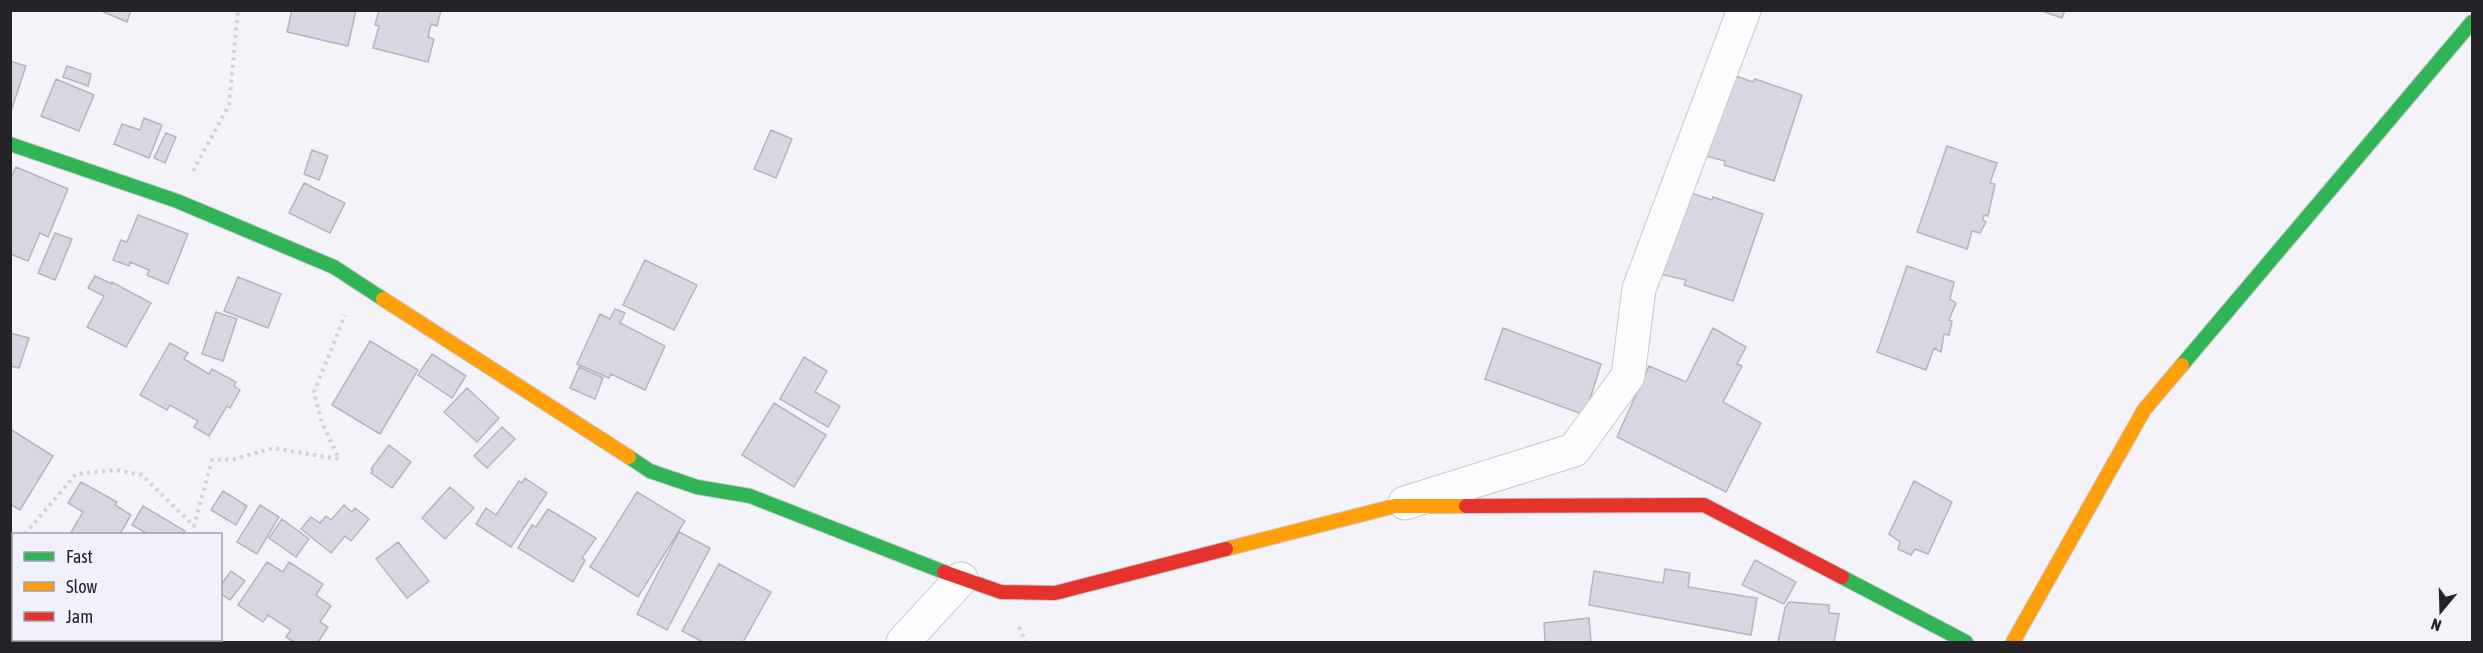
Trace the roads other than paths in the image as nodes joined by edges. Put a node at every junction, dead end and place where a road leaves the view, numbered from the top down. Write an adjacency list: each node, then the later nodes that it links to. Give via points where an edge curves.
1 (1744, 10): 4 (street, via 1639,289 1628,376 1574,450)
2 (2472, 22): 8 (street, via 2144,410)
3 (10, 144): 5 (street, via 177,201 334,267 650,471 698,487 750,496)
4 (1395, 506): 5 (street, via 1055,593 1001,592); 7 (street, via 1704,505)
5 (961, 579): 6 (street)
6 (903, 642)
7 (1966, 642)
8 (2013, 642)

